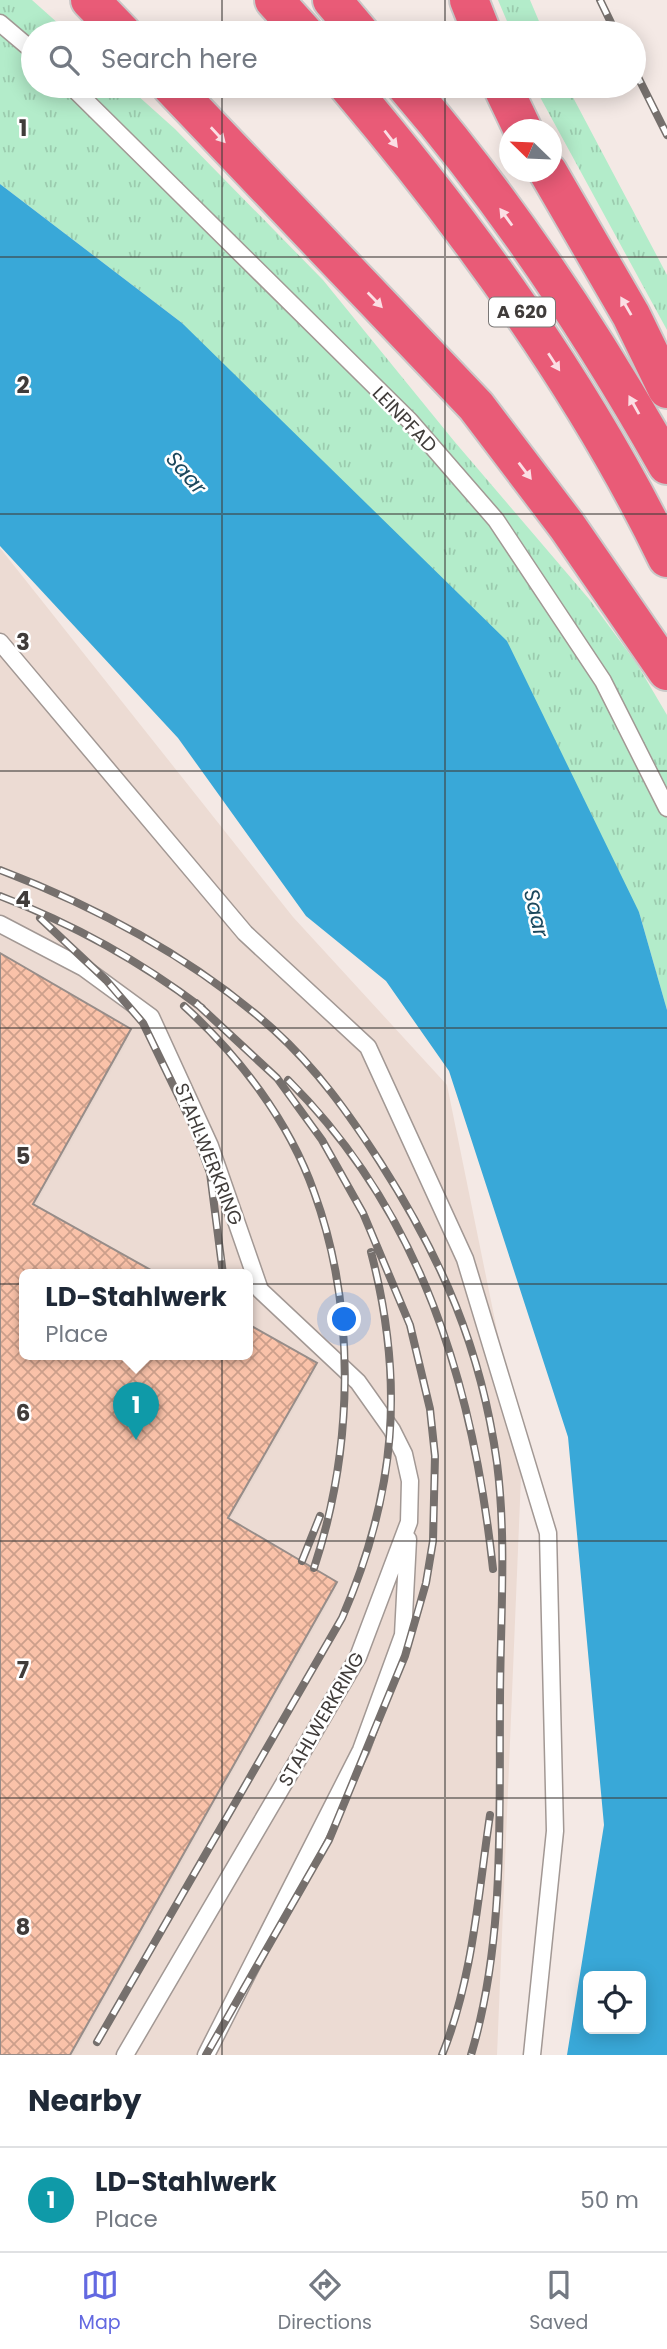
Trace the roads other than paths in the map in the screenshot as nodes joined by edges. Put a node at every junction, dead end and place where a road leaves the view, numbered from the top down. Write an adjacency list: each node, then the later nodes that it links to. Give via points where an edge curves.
1 (90, 0): 5 (highway)
2 (274, 0): 6 (highway)
3 (332, 0): 7 (highway)
4 (469, 0): 8 (highway)
5 (110, 21)
6 (293, 21)
7 (350, 21)
8 (477, 21)
9 (0, 23): 10 (lane)
10 (21, 41)
11 (83, 98): 23 (lane, LEINPFAD, via 410,421 496,520 603,681)
12 (182, 98): 22 (highway, one-way to 22, via 476,406 568,526)
13 (358, 98): 20 (highway, A 620, one-way to 20, via 513,299 583,405)
14 (415, 98): 19 (highway, A 620, one-way to 14, via 624,387 553,280)
15 (508, 98): 16 (highway)
16 (518, 119)
17 (554, 182): 18 (highway, one-way to 17, via 631,315)
18 (667, 389)
19 (667, 465)
20 (667, 558)
21 (0, 642): 30 (lane, via 245,933 368,1047 465,1259 548,1532 555,1830)
22 (667, 671)
23 (667, 808)
24 (0, 924): 25 (lane, STAHLWERKRING, via 84,968 150,1017 210,1146)
25 (253, 1269)
26 (253, 1270): 27 (lane, STAHLWERKRING, via 260,1290 358,1382 398,1442 410,1481)
27 (409, 1522): 28 (lane, STAHLWERKRING, via 358,1657); 29 (lane, via 403,1635 361,1750)
28 (125, 2055)
29 (205, 2055)
30 (532, 2055)

